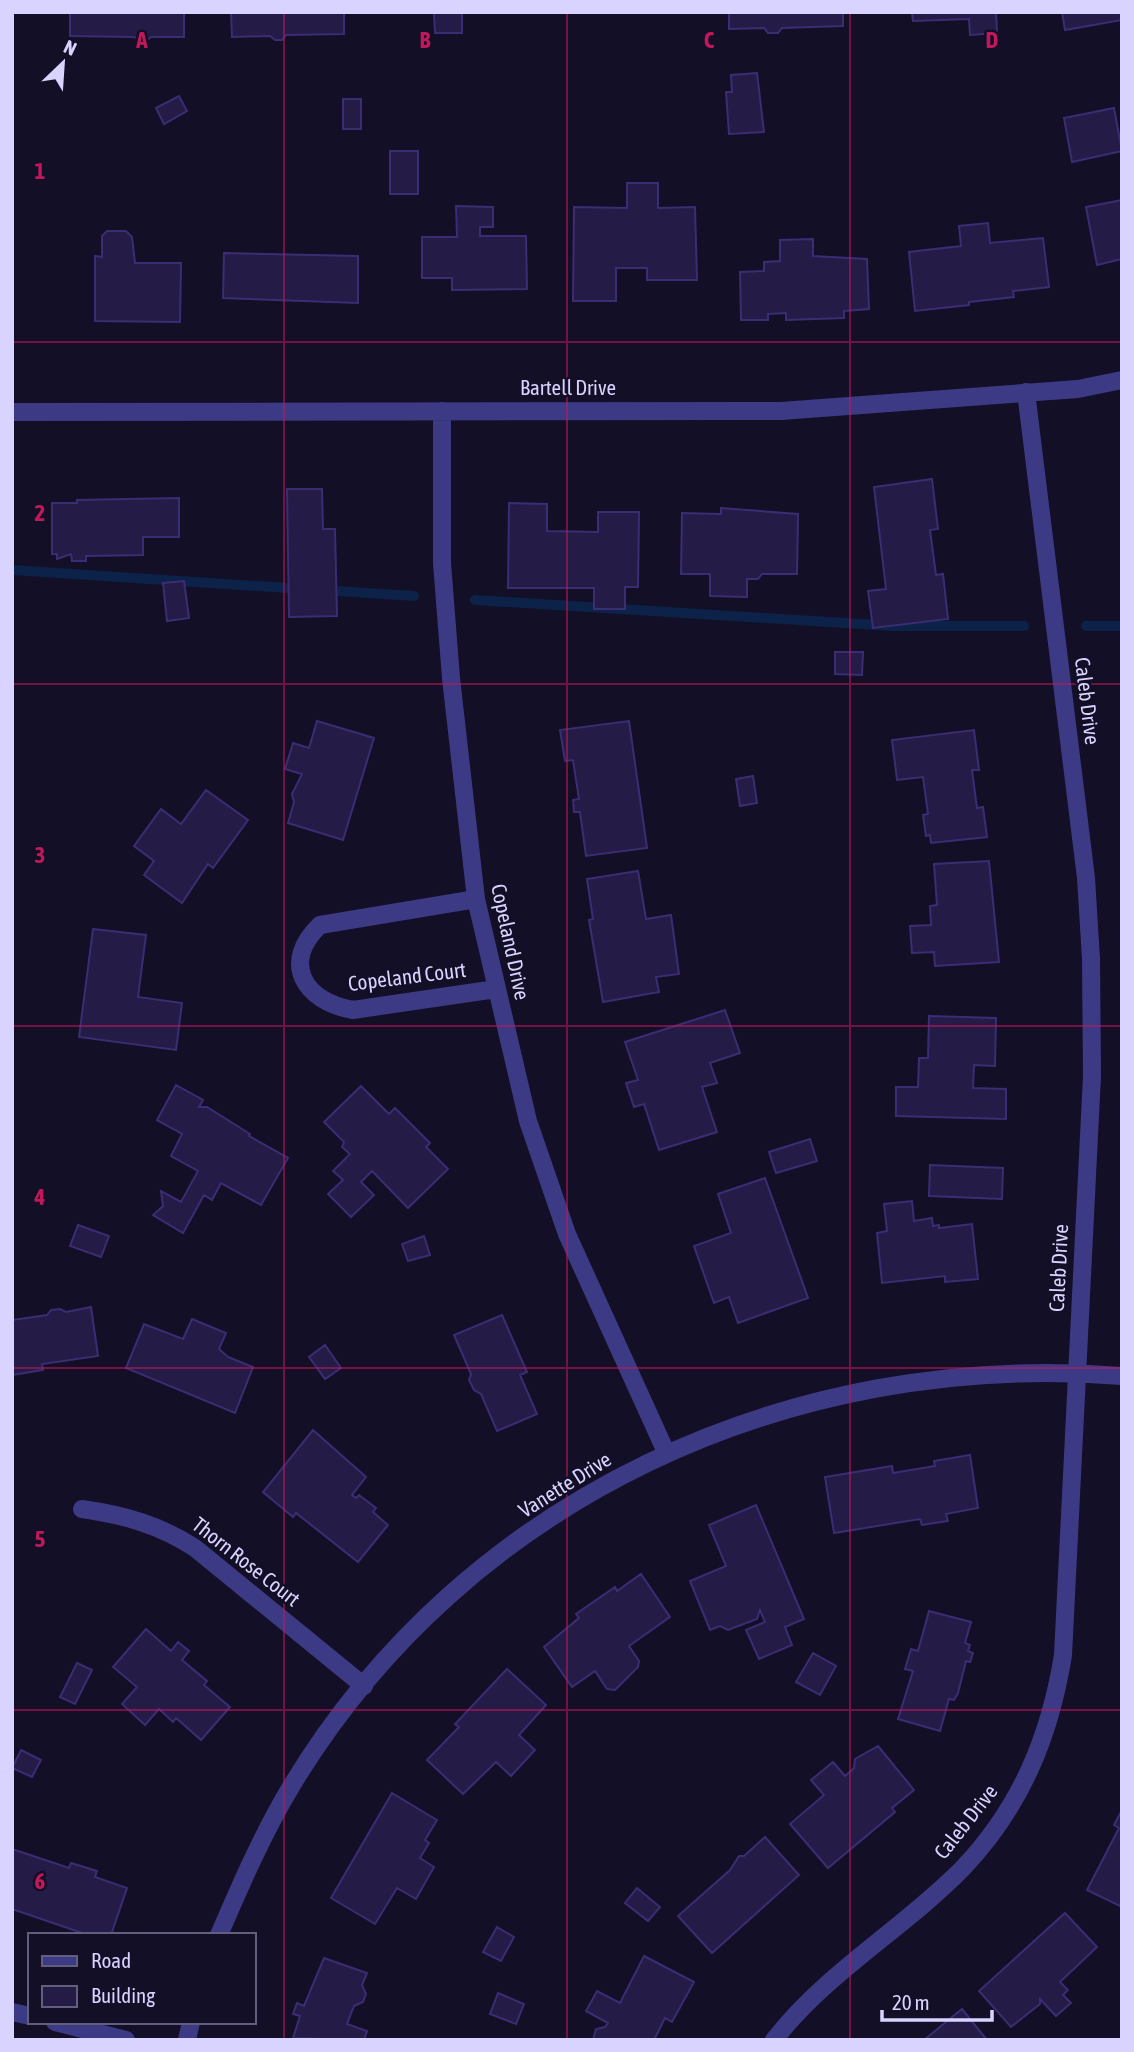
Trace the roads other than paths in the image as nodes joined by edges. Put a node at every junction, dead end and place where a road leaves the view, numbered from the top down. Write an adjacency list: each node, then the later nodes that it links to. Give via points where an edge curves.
1 (1122, 380): 2 (street, Bartell Drive)
2 (1026, 392): 3 (street, Bartell Drive, via 781,411); 7 (street, Caleb Drive, via 1086,878 1091,959 1092,1076)
3 (442, 411): 4 (street, Bartell Drive); 5 (street, Copeland Drive, via 444,589)
4 (12, 412)
5 (476, 900): 6 (street, Copeland Drive); 6 (street, Copeland Court, via 320,925 300,950 298,963 314,993 334,1006 354,1010)
6 (496, 989): 9 (street, Copeland Drive, via 527,1121 567,1234)
7 (1076, 1372): 8 (street, Vanette Drive); 9 (street, Vanette Drive, via 968,1374 870,1387 774,1411); 15 (street, Caleb Drive, via 1062,1655 1055,1706 1040,1751 1007,1812 963,1868 821,1989)
8 (1122, 1376)
9 (666, 1452): 11 (street, Vanette Drive, via 507,1548 429,1614)
10 (82, 1509): 11 (street, Thorn Rose Court, via 121,1515 179,1537)
11 (364, 1686): 12 (street, Vanette Drive, via 292,1785 257,1848)
12 (220, 1933)
13 (63, 2024): 14 (street)
14 (126, 2040)
15 (774, 2040)

